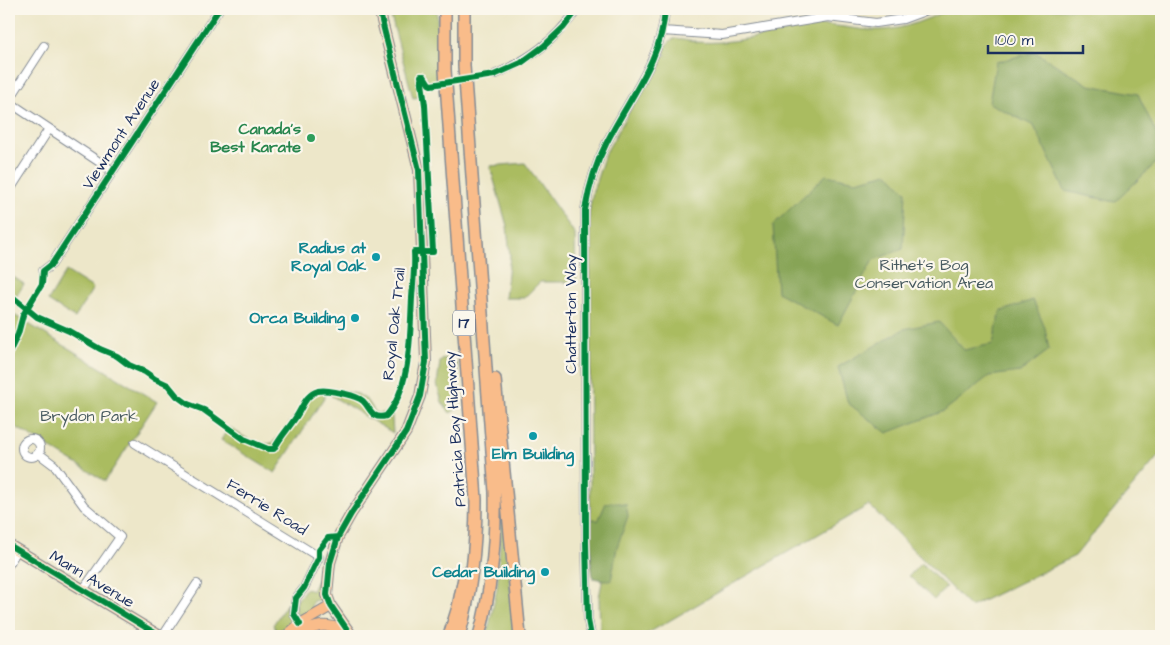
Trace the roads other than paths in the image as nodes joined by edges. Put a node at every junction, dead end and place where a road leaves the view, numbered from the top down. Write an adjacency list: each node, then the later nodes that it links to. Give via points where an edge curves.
1 (219, 9): 13 (street, Viewmont Avenue)
2 (379, 9): 24 (main road, via 419,170 426,362 420,396 406,432 338,537 327,584)
3 (445, 9): 19 (highway, Patricia Bay Highway / 17, via 446,70)
4 (464, 9): 15 (highway, 17, via 464,66)
5 (578, 9): 10 (street, via 544,46 521,63)
6 (665, 9): 8 (street, Chatterton Way)
7 (930, 9): 8 (street, via 882,22 828,17 722,35)
8 (662, 31): 34 (street, Chatterton Way, via 646,71 598,161 585,210 586,532)
9 (44, 46): 11 (street)
10 (494, 75)
11 (9, 101): 12 (street)
12 (49, 129): 13 (street); 14 (street)
13 (112, 171): 16 (street, Viewmont Avenue, via 52,264)
14 (9, 191)
15 (475, 214): 32 (highway, 17, via 496,519 492,573); 33 (highway, via 481,231)
16 (43, 271)
17 (135, 443): 25 (street, Ferrie Road, via 319,556 296,598 294,614)
18 (38, 453): 23 (street, via 54,465 84,506 120,537)
19 (475, 470): 30 (highway, via 466,566); 31 (highway, Patricia Bay Highway / 17, via 475,547 468,601)
20 (13, 547): 21 (street); 23 (main road, Mann Avenue)
21 (9, 564)
22 (197, 584): 27 (street)
23 (84, 590): 27 (main road, Mann Avenue)
24 (331, 606): 25 (main road); 26 (main road)
25 (300, 624): 28 (main road)
26 (350, 634): 29 (main road, via 324,625)
27 (162, 636)
28 (285, 636)
29 (292, 636)
30 (449, 636)
31 (459, 636)
32 (479, 636)
33 (520, 636)
34 (590, 636)

